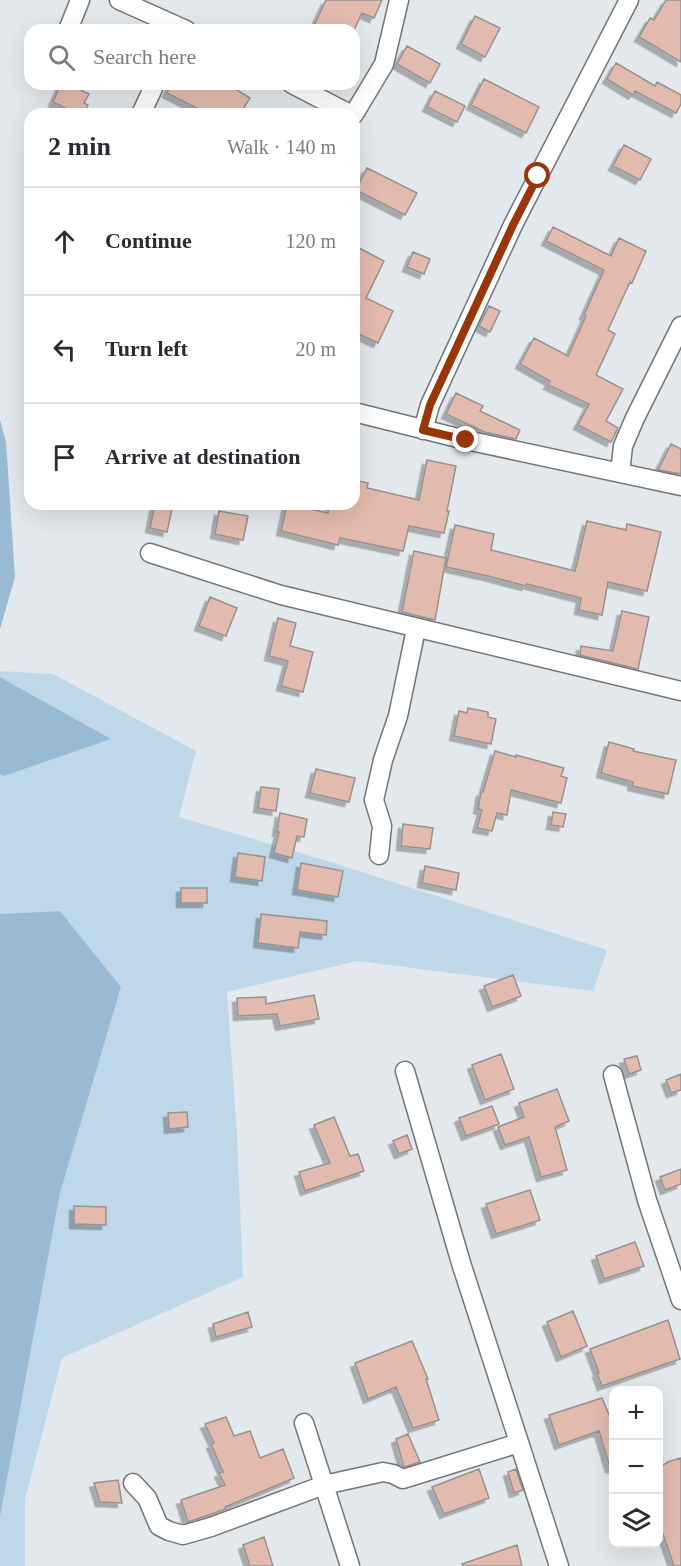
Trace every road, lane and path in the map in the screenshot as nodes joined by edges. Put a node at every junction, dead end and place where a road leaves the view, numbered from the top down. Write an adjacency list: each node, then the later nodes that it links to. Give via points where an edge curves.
1 (80, 0): 5 (street)
2 (119, 0): 6 (street)
3 (399, 0): 11 (street, via 384,64)
4 (628, 0): 14 (street, via 513,225 430,405)
5 (70, 24)
6 (172, 24)
7 (152, 90): 9 (street)
8 (304, 90): 10 (street)
9 (144, 108)
10 (340, 108)
11 (356, 108)
12 (681, 326): 15 (street, via 623,446)
13 (360, 414): 14 (street)
14 (423, 430): 15 (street)
15 (620, 473): 16 (street)
16 (681, 486)
17 (150, 553): 18 (street, via 281,596)
18 (416, 628): 19 (street); 20 (street, via 399,716 374,800 382,826)
19 (681, 691)
20 (379, 855)
21 (405, 1071): 25 (street)
22 (613, 1075): 23 (street, via 647,1200)
23 (681, 1300)
24 (304, 1423): 27 (street)
25 (519, 1443): 27 (street, via 403,1479 383,1472); 29 (street)
26 (133, 1482): 27 (street, via 147,1497 159,1526 183,1535)
27 (324, 1485): 28 (street)
28 (350, 1566)
29 (559, 1566)

